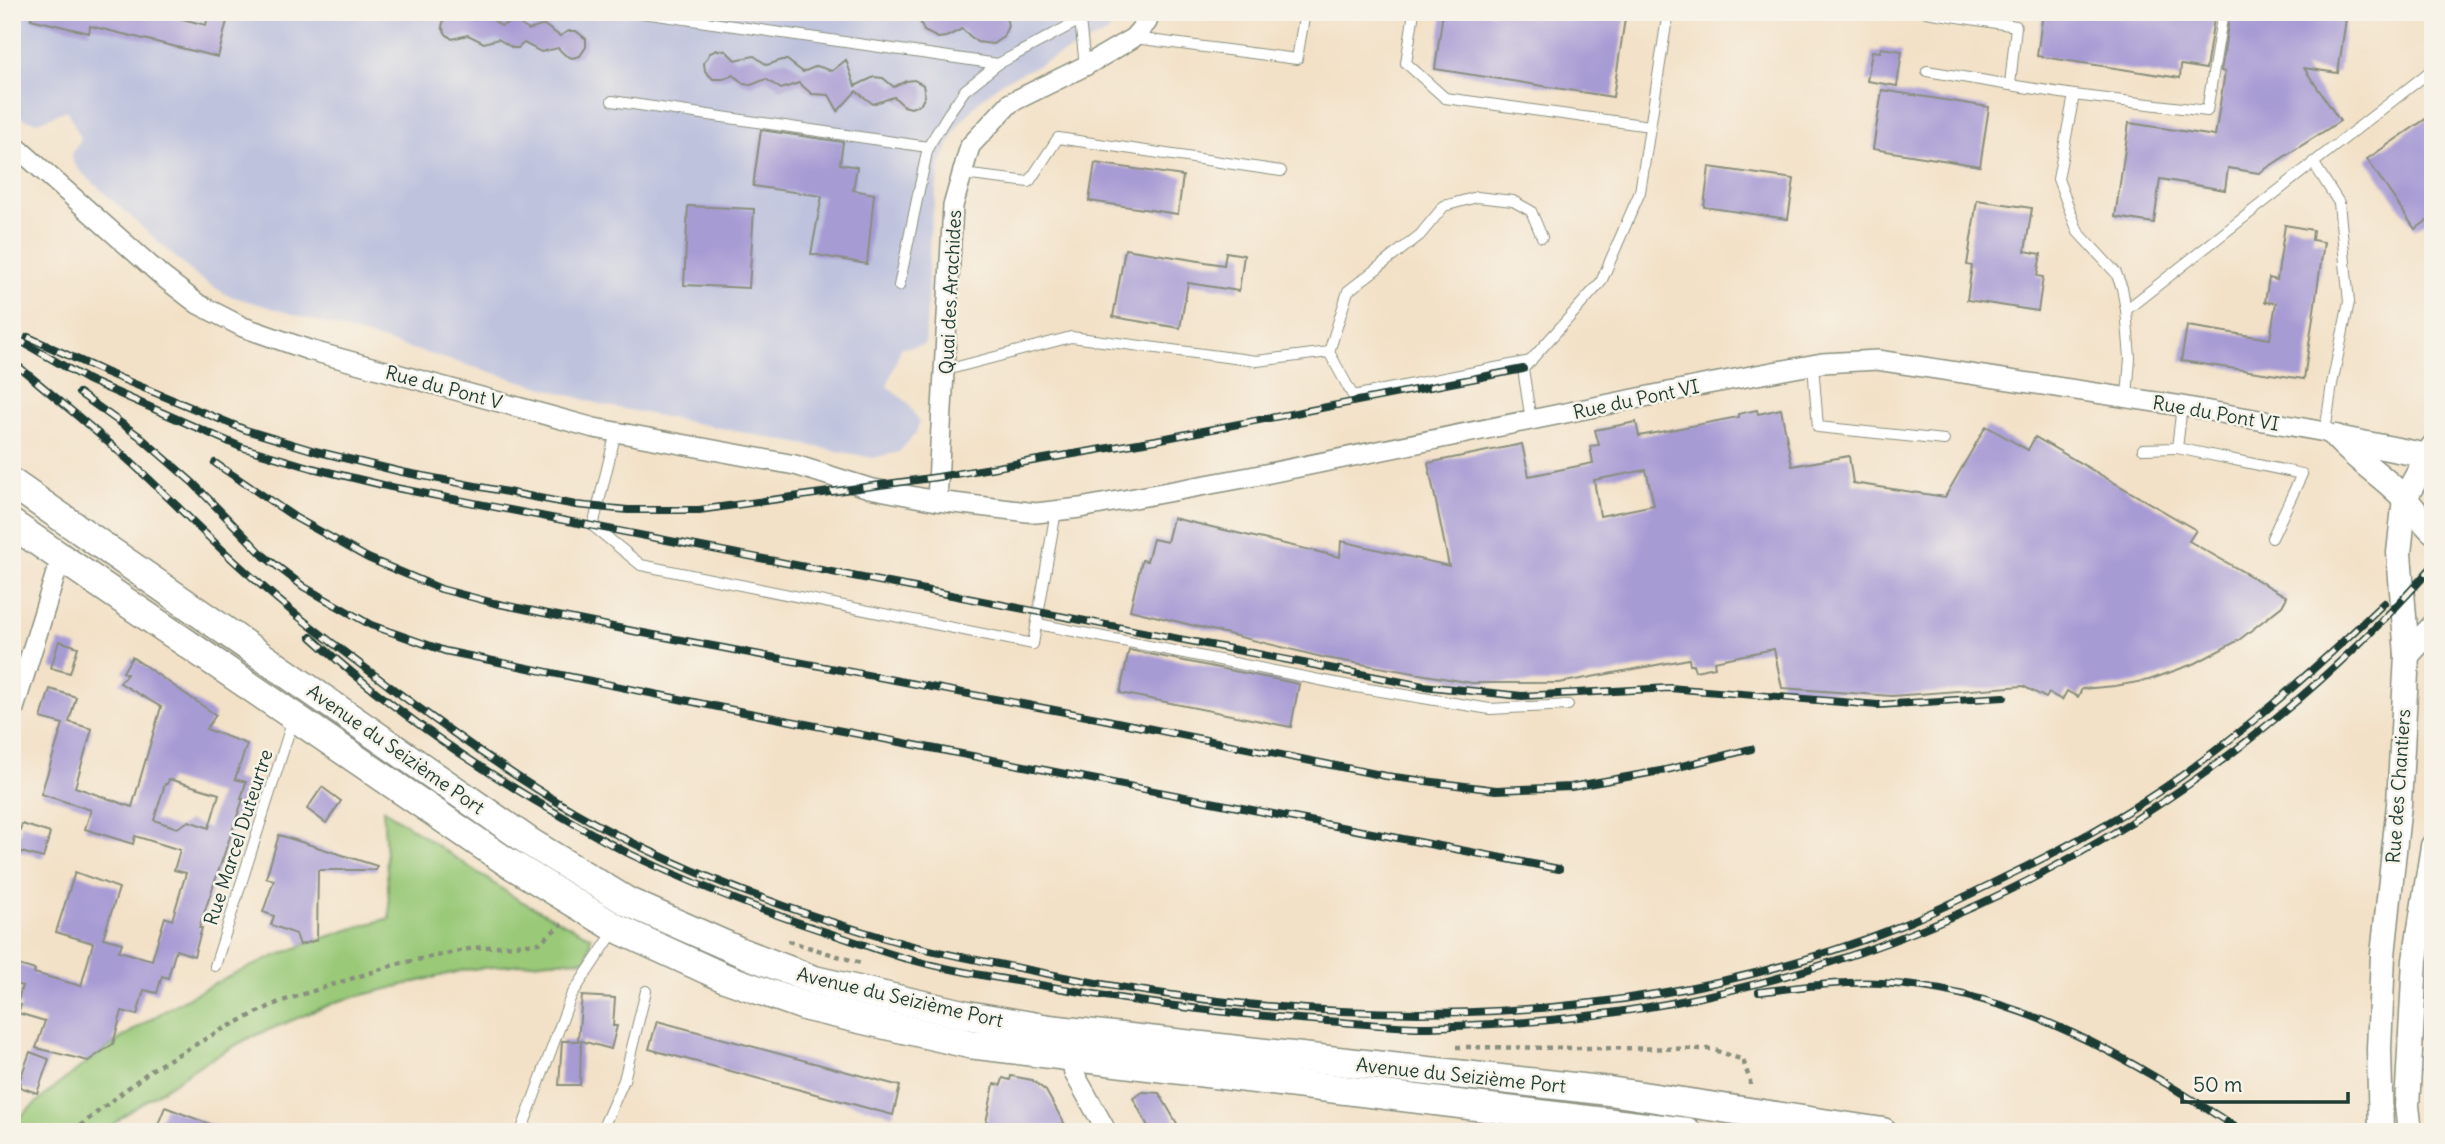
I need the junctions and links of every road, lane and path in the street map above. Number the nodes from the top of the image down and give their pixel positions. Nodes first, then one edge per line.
1 (636, 12) edge
2 (1095, 12) edge
3 (1150, 12) edge
4 (1305, 12) edge
5 (1414, 12) edge
6 (1668, 12) edge
7 (1926, 12) edge
8 (2223, 12) edge
9 (1080, 20) junction
10 (1133, 38) junction
11 (998, 64) junction
12 (1085, 66) junction
13 (2433, 69) edge
14 (1927, 71) dead end
15 (2010, 85) junction
16 (2074, 95) junction
17 (612, 101) dead end
18 (1650, 126) junction
19 (12, 143) edge
20 (928, 147) junction
21 (2313, 162) junction
22 (1281, 171) dead end
23 (962, 174) junction
24 (1542, 237) dead end
25 (899, 286) dead end
26 (2126, 310) junction
27 (1329, 352) junction
28 (1531, 361) junction
29 (1813, 365) junction
30 (946, 370) junction
31 (2127, 397) junction
32 (2182, 406) junction
33 (1531, 421) junction
34 (616, 432) junction
35 (2330, 435) junction
36 (1944, 440) dead end
37 (2177, 447) junction
38 (2143, 449) dead end
39 (2432, 453) edge
40 (12, 483) edge
41 (2405, 498) junction
42 (937, 501) junction
43 (1056, 511) junction
44 (12, 524) edge
45 (2433, 531) edge
46 (2272, 538) dead end
47 (63, 559) junction
48 (1038, 624) junction
49 (2433, 627) edge
50 (2407, 655) junction
51 (1568, 705) dead end
52 (12, 715) edge
53 (295, 719) junction
54 (2433, 846) edge
55 (582, 907) junction
56 (616, 928) junction
57 (786, 940) dead end
58 (215, 966) dead end
59 (876, 967) dead end
60 (646, 991) dead end
61 (1454, 1047) dead end
62 (1071, 1057) junction
63 (1688, 1103) junction
64 (1746, 1112) junction
65 (1679, 1131) edge
66 (72, 1132) edge
67 (521, 1132) edge
68 (601, 1132) edge
69 (1107, 1132) edge
70 (1882, 1132) edge
71 (2381, 1132) edge
72 (2410, 1132) edge

1 - 11 lane
2 - 9 lane
3 - 10 street, Quai des Arachides
4 - 10 lane
5 - 18 lane
6 - 18 lane
7 - 15 lane
8 - 16 lane
9 - 11 lane
9 - 12 lane
10 - 12 street, Quai des Arachides
11 - 20 lane
12 - 23 street, Quai des Arachides
13 - 21 lane
14 - 15 lane
15 - 16 lane
16 - 26 lane
17 - 20 lane
18 - 28 lane
19 - 34 street, Rue du Pont V
20 - 25 lane
21 - 26 lane
21 - 35 lane
22 - 23 lane
23 - 30 street, Quai des Arachides
24 - 27 lane
26 - 31 lane
27 - 28 lane
27 - 30 lane
28 - 33 lane
29 - 31 street, Rue du Pont VI
29 - 33 street, Rue du Pont VI
29 - 36 lane
30 - 42 street, Quai des Arachides
31 - 32 street, Rue du Pont VI
32 - 35 street, Rue du Pont VI
32 - 37 lane
33 - 43 street, Rue du Pont VI
34 - 42 street, Rue du Pont V
34 - 48 lane
35 - 39 street
35 - 41 street
37 - 38 lane
37 - 46 lane
39 - 41 street, Rue des Chantiers
40 - 63 main road, Avenue du Seizième Port
41 - 45 street
41 - 50 street, Rue des Chantiers
42 - 43 street, Rue du Pont VI
43 - 48 lane
44 - 47 main road, Avenue du Seizième Port
47 - 52 street
47 - 53 main road, Avenue du Seizième Port
48 - 51 lane
49 - 50 street
50 - 71 street, Rue des Chantiers
53 - 55 main road, Avenue du Seizième Port
53 - 58 lane, Rue Marcel Duteurtre
54 - 72 street, Rue des Chantiers
55 - 56 main road, Avenue du Seizième Port
55 - 66 path
56 - 62 main road, Avenue du Seizième Port
56 - 67 lane
57 - 59 path
60 - 68 lane
61 - 64 path
62 - 65 main road, Avenue du Seizième Port
62 - 69 street
63 - 64 main road, Avenue du Seizième Port
63 - 65 street
64 - 70 main road, Avenue du Seizième Port

